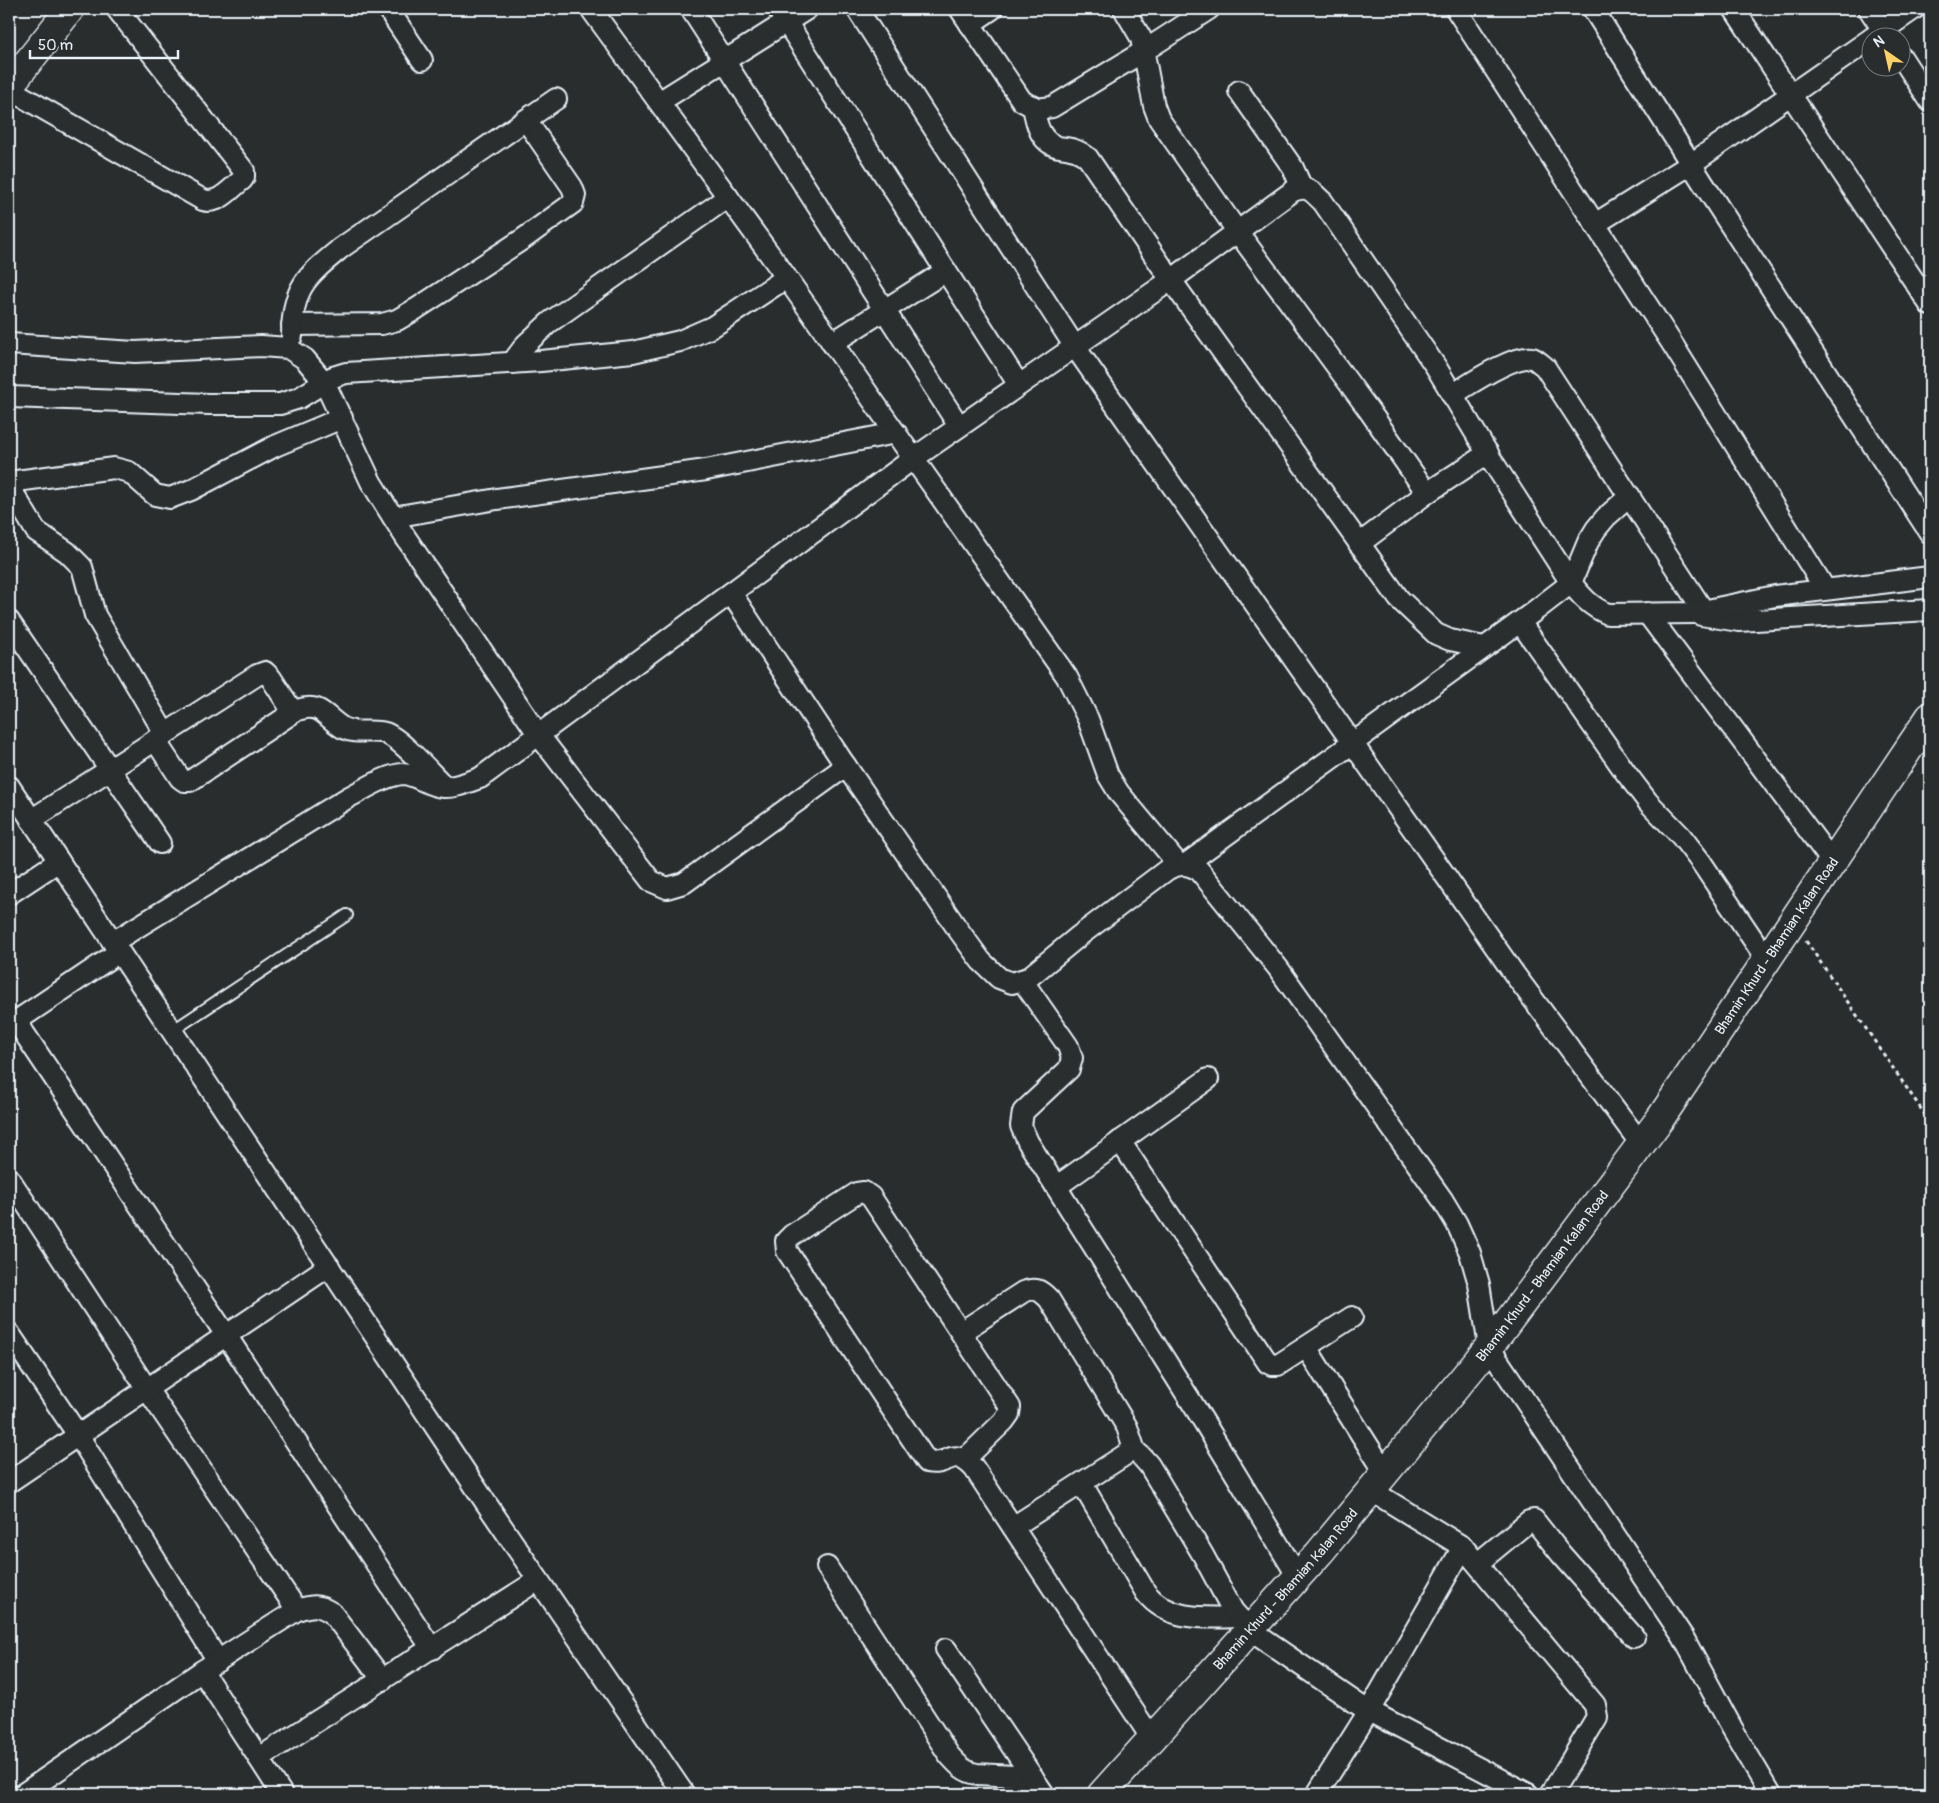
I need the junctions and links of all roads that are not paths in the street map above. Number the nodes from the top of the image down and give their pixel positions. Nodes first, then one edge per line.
1 (70, 9) edge
2 (117, 9) edge
3 (388, 9) edge
4 (591, 9) edge
5 (691, 9) edge
6 (807, 9) edge
7 (857, 9) edge
8 (992, 9) edge
9 (1124, 9) edge
10 (1209, 9) edge
11 (1456, 9) edge
12 (1592, 9) edge
13 (1734, 9) edge
14 (1869, 9) edge
15 (1914, 9) edge
16 (782, 15) edge
17 (965, 16) edge
18 (1876, 28) edge
19 (1889, 28) edge
20 (1862, 47) edge
21 (1144, 51) junction
22 (422, 60) dead end
23 (725, 60) junction
24 (1912, 73) edge
25 (9, 88) edge
26 (1239, 91) dead end
27 (1790, 95) junction
28 (556, 99) dead end
29 (1930, 101) edge
30 (659, 102) junction
31 (1033, 106) junction
32 (526, 120) junction
33 (1691, 164) junction
34 (1302, 188) junction
35 (728, 196) junction
36 (1595, 224) junction
37 (1237, 231) junction
38 (946, 271) junction
39 (786, 278) junction
40 (1171, 280) junction
41 (1930, 305) edge
42 (885, 310) junction
43 (292, 325) junction
44 (832, 343) junction
45 (9, 344) edge
46 (1076, 347) junction
47 (292, 351) junction
48 (512, 363) junction
49 (324, 382) junction
50 (1019, 385) junction
51 (1452, 395) junction
52 (9, 397) edge
53 (342, 418) junction
54 (959, 426) junction
55 (896, 433) junction
56 (1488, 453) junction
57 (914, 458) junction
58 (9, 482) edge
59 (9, 486) edge
60 (1427, 492) junction
61 (1630, 496) junction
62 (393, 516) junction
63 (1928, 520) edge
64 (1359, 544) junction
65 (1930, 576) edge
66 (1571, 583) junction
67 (1825, 589) junction
68 (731, 593) junction
69 (1930, 610) edge
70 (1698, 611) junction
71 (1647, 613) junction
72 (9, 621) edge
73 (1520, 622) junction
74 (1484, 647) junction
75 (294, 712) junction
76 (1930, 717) edge
77 (538, 734) junction
78 (160, 737) junction
79 (1353, 743) junction
80 (846, 766) junction
81 (109, 770) junction
82 (9, 786) edge
83 (446, 787) junction
84 (31, 820) junction
85 (160, 844) dead end
86 (59, 861) junction
87 (1833, 863) junction
88 (1182, 864) junction
89 (9, 894) edge
90 (347, 915) dead end
91 (116, 947) junction
92 (1767, 960) junction
93 (1022, 980) junction
94 (12, 1023) edge
95 (172, 1031) junction
96 (1208, 1079) dead end
97 (1120, 1141) junction
98 (1641, 1144) junction
99 (9, 1178) edge
100 (1056, 1187) junction
101 (329, 1266) junction
102 (1352, 1317) dead end
103 (961, 1332) junction
104 (9, 1333) edge
105 (226, 1335) junction
106 (1306, 1347) junction
107 (1489, 1347) junction
108 (147, 1388) junction
109 (78, 1435) junction
110 (1135, 1452) junction
111 (965, 1459) junction
112 (9, 1481) edge
113 (1379, 1483) junction
114 (1082, 1484) junction
115 (1013, 1527) junction
116 (1463, 1547) junction
117 (1478, 1563) junction
118 (827, 1567) dead end
119 (1298, 1577) junction
120 (538, 1580) junction
121 (297, 1610) junction
122 (1244, 1624) junction
123 (1634, 1637) dead end
124 (432, 1649) junction
125 (946, 1649) dead end
126 (210, 1666) junction
127 (383, 1680) junction
128 (1369, 1711) junction
129 (1152, 1739) junction
130 (259, 1758) junction
131 (1033, 1777) junction
132 (1768, 1793) edge
133 (23, 1794) edge
134 (282, 1794) edge
135 (684, 1794) edge
136 (1044, 1794) edge
137 (1102, 1794) edge
138 (1317, 1794) edge
139 (1528, 1794) edge
140 (1551, 1794) edge

1 - 25 street
2 - 25 street
3 - 22 street
4 - 30 street
5 - 23 street
6 - 16 street
7 - 46 street
8 - 17 street
9 - 21 street
10 - 21 street
11 - 36 street
12 - 33 street
13 - 27 street
14 - 18 street
15 - 19 street
16 - 23 street
16 - 38 street
17 - 31 street
20 - 27 street
21 - 31 street
21 - 37 street
23 - 30 street
23 - 42 street
24 - 29 street
26 - 34 street
27 - 33 street
27 - 41 street
28 - 32 street
30 - 35 street
31 - 40 street
32 - 43 street
32 - 43 street
33 - 36 street
33 - 63 street
34 - 37 street
34 - 51 street
35 - 39 street
35 - 48 street
36 - 67 street
37 - 40 street
37 - 60 street
38 - 42 street
38 - 50 street
39 - 44 street
39 - 48 street
40 - 46 street
40 - 64 street
42 - 44 street
42 - 54 street
43 - 47 street
44 - 55 street
45 - 47 street
46 - 50 street
46 - 79 street
47 - 49 street
48 - 49 street
49 - 52 street
49 - 53 street
50 - 54 street
51 - 56 street
51 - 61 street
53 - 58 street
53 - 62 street
54 - 57 street
55 - 57 street
55 - 62 street
56 - 60 street
56 - 66 street
57 - 68 street
57 - 88 street
59 - 78 street
60 - 64 street
61 - 66 street
61 - 70 street
62 - 77 street
64 - 74 street
65 - 67 street
66 - 71 street
66 - 73 street
67 - 70 street
68 - 77 street
68 - 80 street
69 - 70 street
70 - 71 street
71 - 87 street
72 - 81 street
73 - 74 street
73 - 92 street
74 - 79 street
75 - 78 street
75 - 78 street
75 - 83 street
76 - 87 street, Bhamin Khurd - Bhamian Kalan Road
77 - 80 street
77 - 83 street
78 - 81 street
79 - 88 street
79 - 98 street
80 - 93 street
81 - 84 street
81 - 85 street
82 - 84 street
83 - 91 street
84 - 86 street
86 - 89 street
86 - 91 street
87 - 92 street, Bhamin Khurd - Bhamian Kalan Road
88 - 93 street
88 - 107 street
90 - 95 lane
91 - 94 street
91 - 95 street
92 - 98 street, Bhamin Khurd - Bhamian Kalan Road
93 - 100 street
94 - 105 street
95 - 101 street
96 - 97 street
97 - 100 street
97 - 106 street
98 - 107 street, Bhamin Khurd - Bhamian Kalan Road
99 - 108 street
100 - 119 street
101 - 105 street
101 - 120 street
102 - 106 street
103 - 110 street
103 - 111 street
103 - 111 street
104 - 109 street
105 - 108 street
105 - 124 street
106 - 113 street
107 - 113 street, Bhamin Khurd - Bhamian Kalan Road
107 - 132 street
108 - 109 street
108 - 121 street
109 - 112 street
109 - 126 street
110 - 114 street
110 - 122 street
111 - 115 street
113 - 116 street
113 - 119 street, Bhamin Khurd - Bhamian Kalan Road
114 - 115 street
114 - 122 street
115 - 129 street
116 - 117 street
116 - 128 street
117 - 123 street
117 - 140 street
118 - 131 street
119 - 122 street, Bhamin Khurd - Bhamian Kalan Road
120 - 124 street
120 - 135 street
121 - 126 street
121 - 127 street
122 - 128 street
122 - 129 street, Bhamin Khurd - Bhamian Kalan Road
124 - 127 street
125 - 131 street
126 - 130 street
126 - 133 street
127 - 130 street
128 - 138 street
128 - 139 street
129 - 137 street, Bhamin Khurd - Bhamian Kalan Road
130 - 134 street
131 - 136 street

